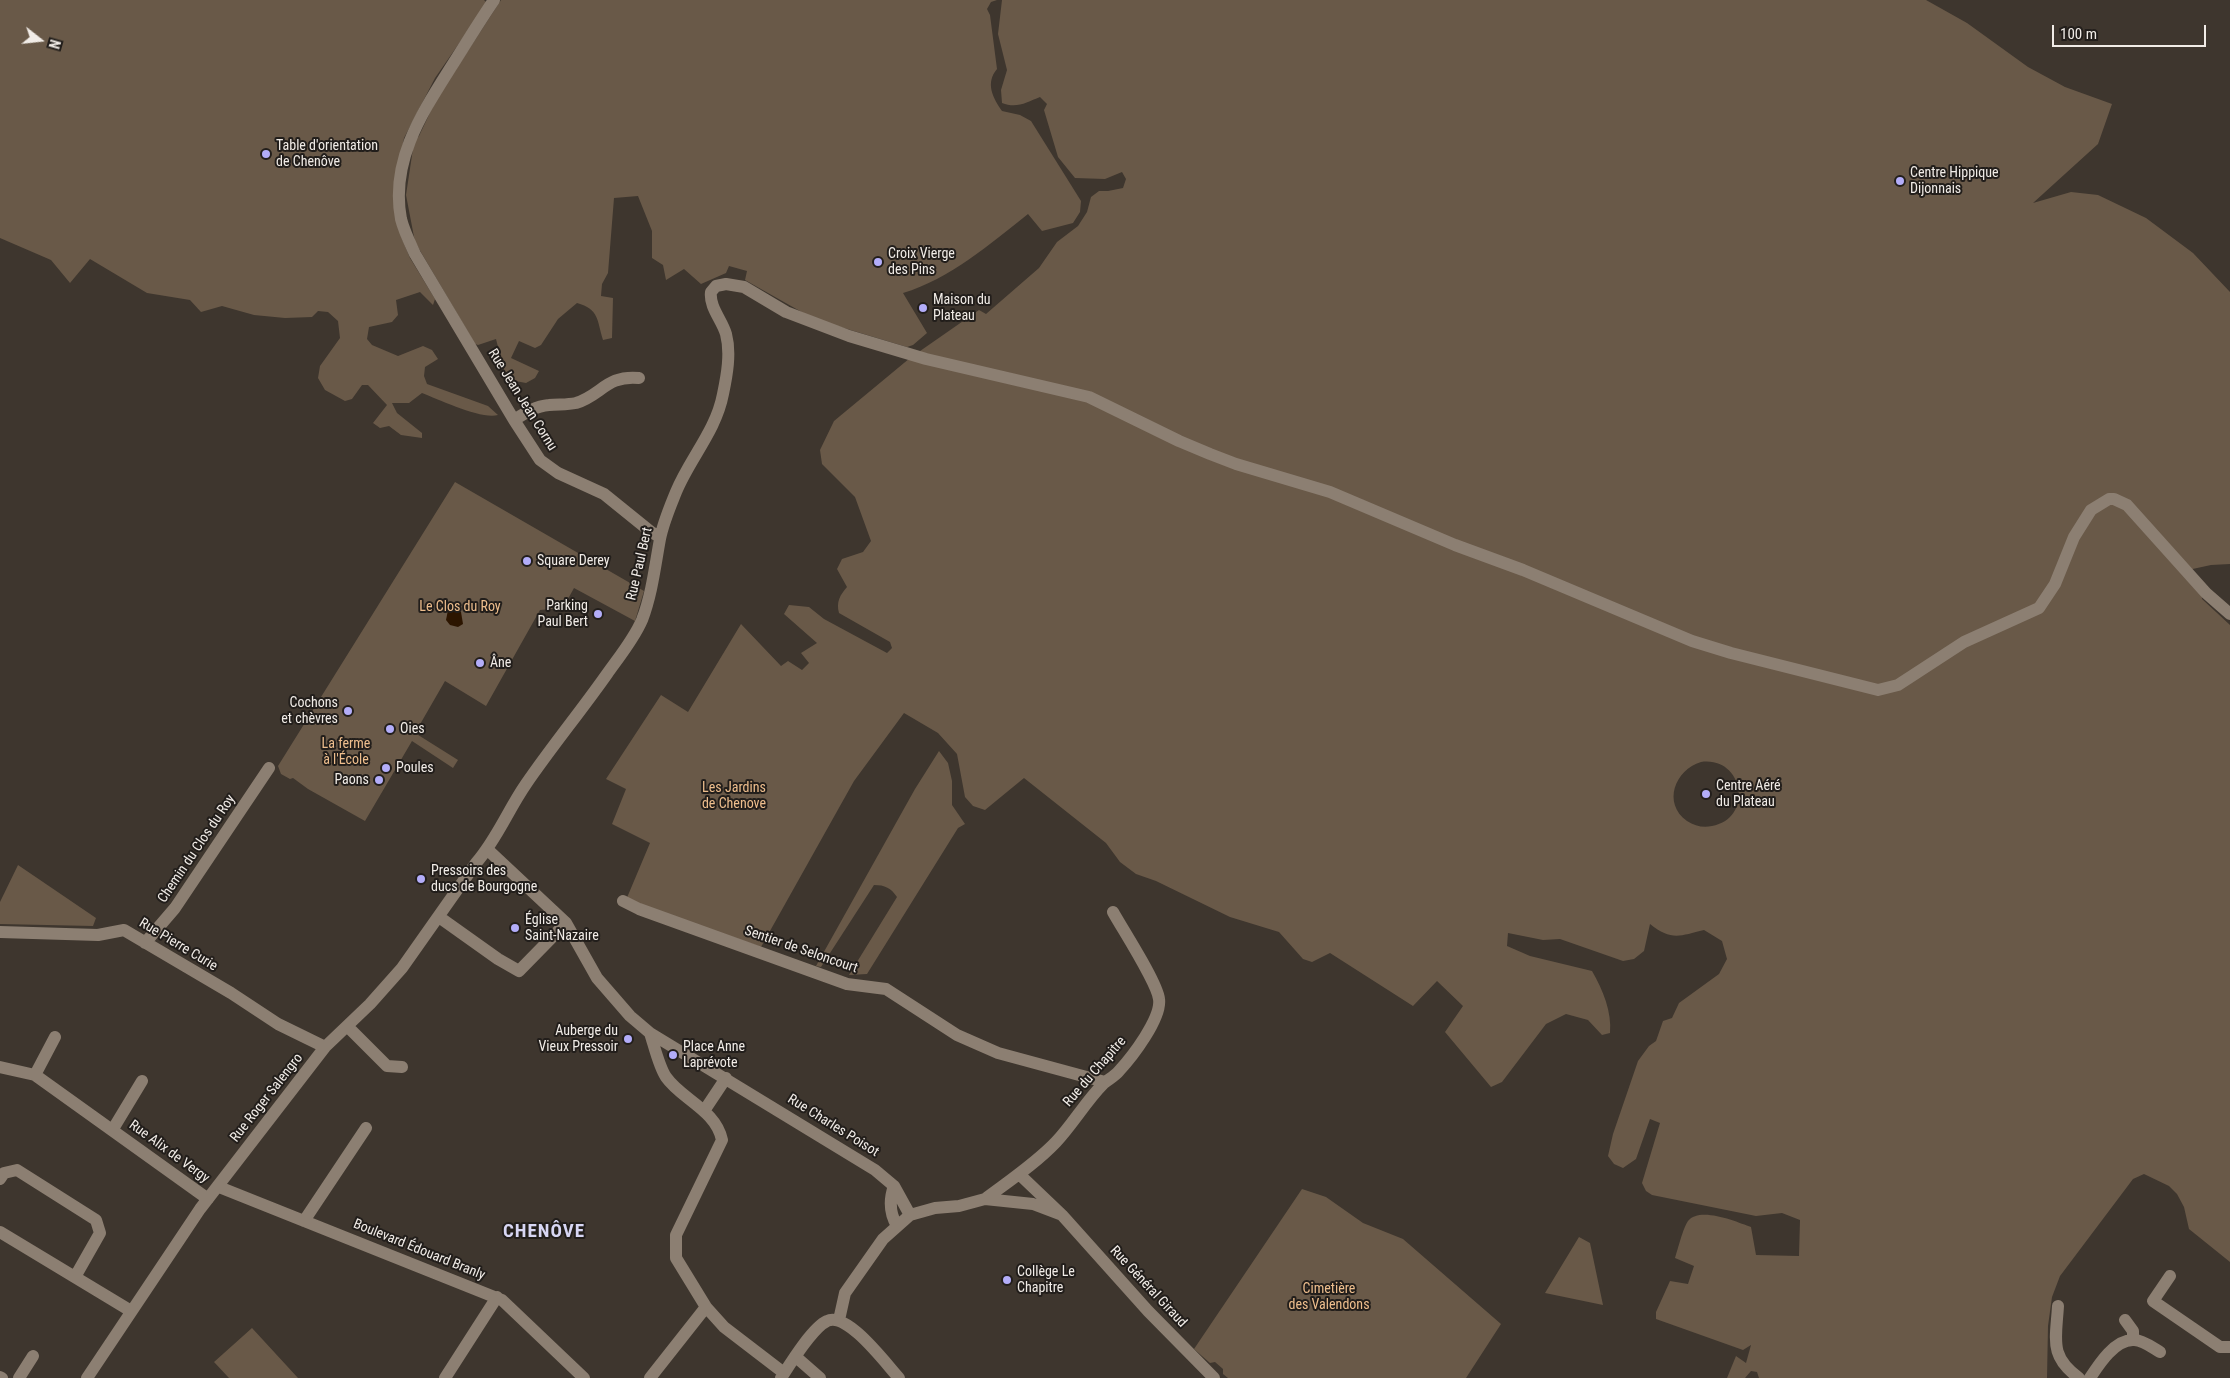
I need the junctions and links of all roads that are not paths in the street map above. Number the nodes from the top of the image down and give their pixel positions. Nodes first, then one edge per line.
1 (494, 0) edge
2 (639, 378) dead end
3 (514, 420) junction
4 (660, 538) junction
5 (2230, 614) edge
6 (269, 768) dead end
7 (488, 850) junction
8 (623, 901) dead end
9 (1113, 912) dead end
10 (439, 917) junction
11 (566, 923) junction
12 (0, 932) edge
13 (145, 944) junction
14 (347, 1026) junction
15 (650, 1033) junction
16 (55, 1037) dead end
17 (325, 1047) junction
18 (0, 1067) edge
19 (402, 1067) dead end
20 (35, 1075) junction
21 (726, 1078) junction
22 (142, 1081) dead end
23 (1105, 1082) junction
24 (704, 1111) junction
25 (366, 1128) dead end
26 (113, 1129) junction
27 (1019, 1174) junction
28 (0, 1179) edge
29 (894, 1186) junction
30 (219, 1187) junction
31 (208, 1199) junction
32 (984, 1199) junction
33 (910, 1215) junction
34 (1062, 1215) junction
35 (304, 1221) junction
36 (897, 1226) junction
37 (0, 1232) edge
38 (2170, 1276) dead end
39 (75, 1277) junction
40 (497, 1297) junction
41 (2058, 1306) dead end
42 (706, 1308) junction
43 (131, 1312) junction
44 (839, 1320) junction
45 (2125, 1320) dead end
46 (2133, 1340) junction
47 (2230, 1346) edge
48 (2160, 1352) dead end
49 (33, 1356) dead end
50 (796, 1357) junction
51 (783, 1375) edge
52 (19, 1378) edge
53 (87, 1378) edge
54 (446, 1378) edge
55 (584, 1378) edge
56 (650, 1378) edge
57 (820, 1378) edge
58 (899, 1378) edge
59 (1214, 1378) edge
60 (2079, 1378) edge
61 (2090, 1378) edge

1 - 3 street, Rue Jean Jean Cornu
2 - 3 street
3 - 4 street, Rue Jean Jean Cornu
4 - 5 street, Rue Paul Bert
4 - 7 street, Rue Paul Bert
6 - 13 street, Chemin du Clos du Roy
7 - 10 street, Rue Roger Salengro
7 - 11 street
8 - 23 street, Sentier de Seloncourt
9 - 23 street, Rue du Chapitre
10 - 11 street
10 - 14 street, Rue Roger Salengro
11 - 15 street
12 - 13 street, Rue Pierre Curie
13 - 17 street, Rue Pierre Curie
14 - 17 street, Rue Roger Salengro
14 - 19 street
15 - 21 street
15 - 24 street
16 - 20 street
17 - 30 street, Rue Roger Salengro
18 - 20 street, Rue Alix de Vergy
20 - 26 street, Rue Alix de Vergy
21 - 24 street
21 - 29 street, Rue Charles Poisot
22 - 26 street, Rue Alix de Vergy
23 - 27 street, Rue du Chapitre
24 - 42 street
25 - 35 street
26 - 31 street, Rue Alix de Vergy
27 - 32 street, Rue du Chapitre
27 - 34 street, Rue Général Giraud
28 - 39 street
29 - 33 street, Rue Charles Poisot
29 - 36 street
30 - 31 street, Rue Roger Salengro
30 - 35 street, Boulevard Édouard Branly
31 - 43 street, Rue Roger Salengro
32 - 33 street, Rue Général Giraud
32 - 34 street, Rue Général Giraud
33 - 36 street
34 - 59 street, Rue Général Giraud
35 - 40 street, Boulevard Édouard Branly
36 - 44 street
37 - 39 street
38 - 47 street
39 - 43 street
40 - 54 street
40 - 55 street, Boulevard Édouard Branly
41 - 60 street
42 - 51 street
42 - 56 street
43 - 53 street, Rue Roger Salengro
44 - 50 street
44 - 58 street
45 - 46 street
46 - 48 street
46 - 61 street
49 - 52 street
50 - 51 street
50 - 57 street

